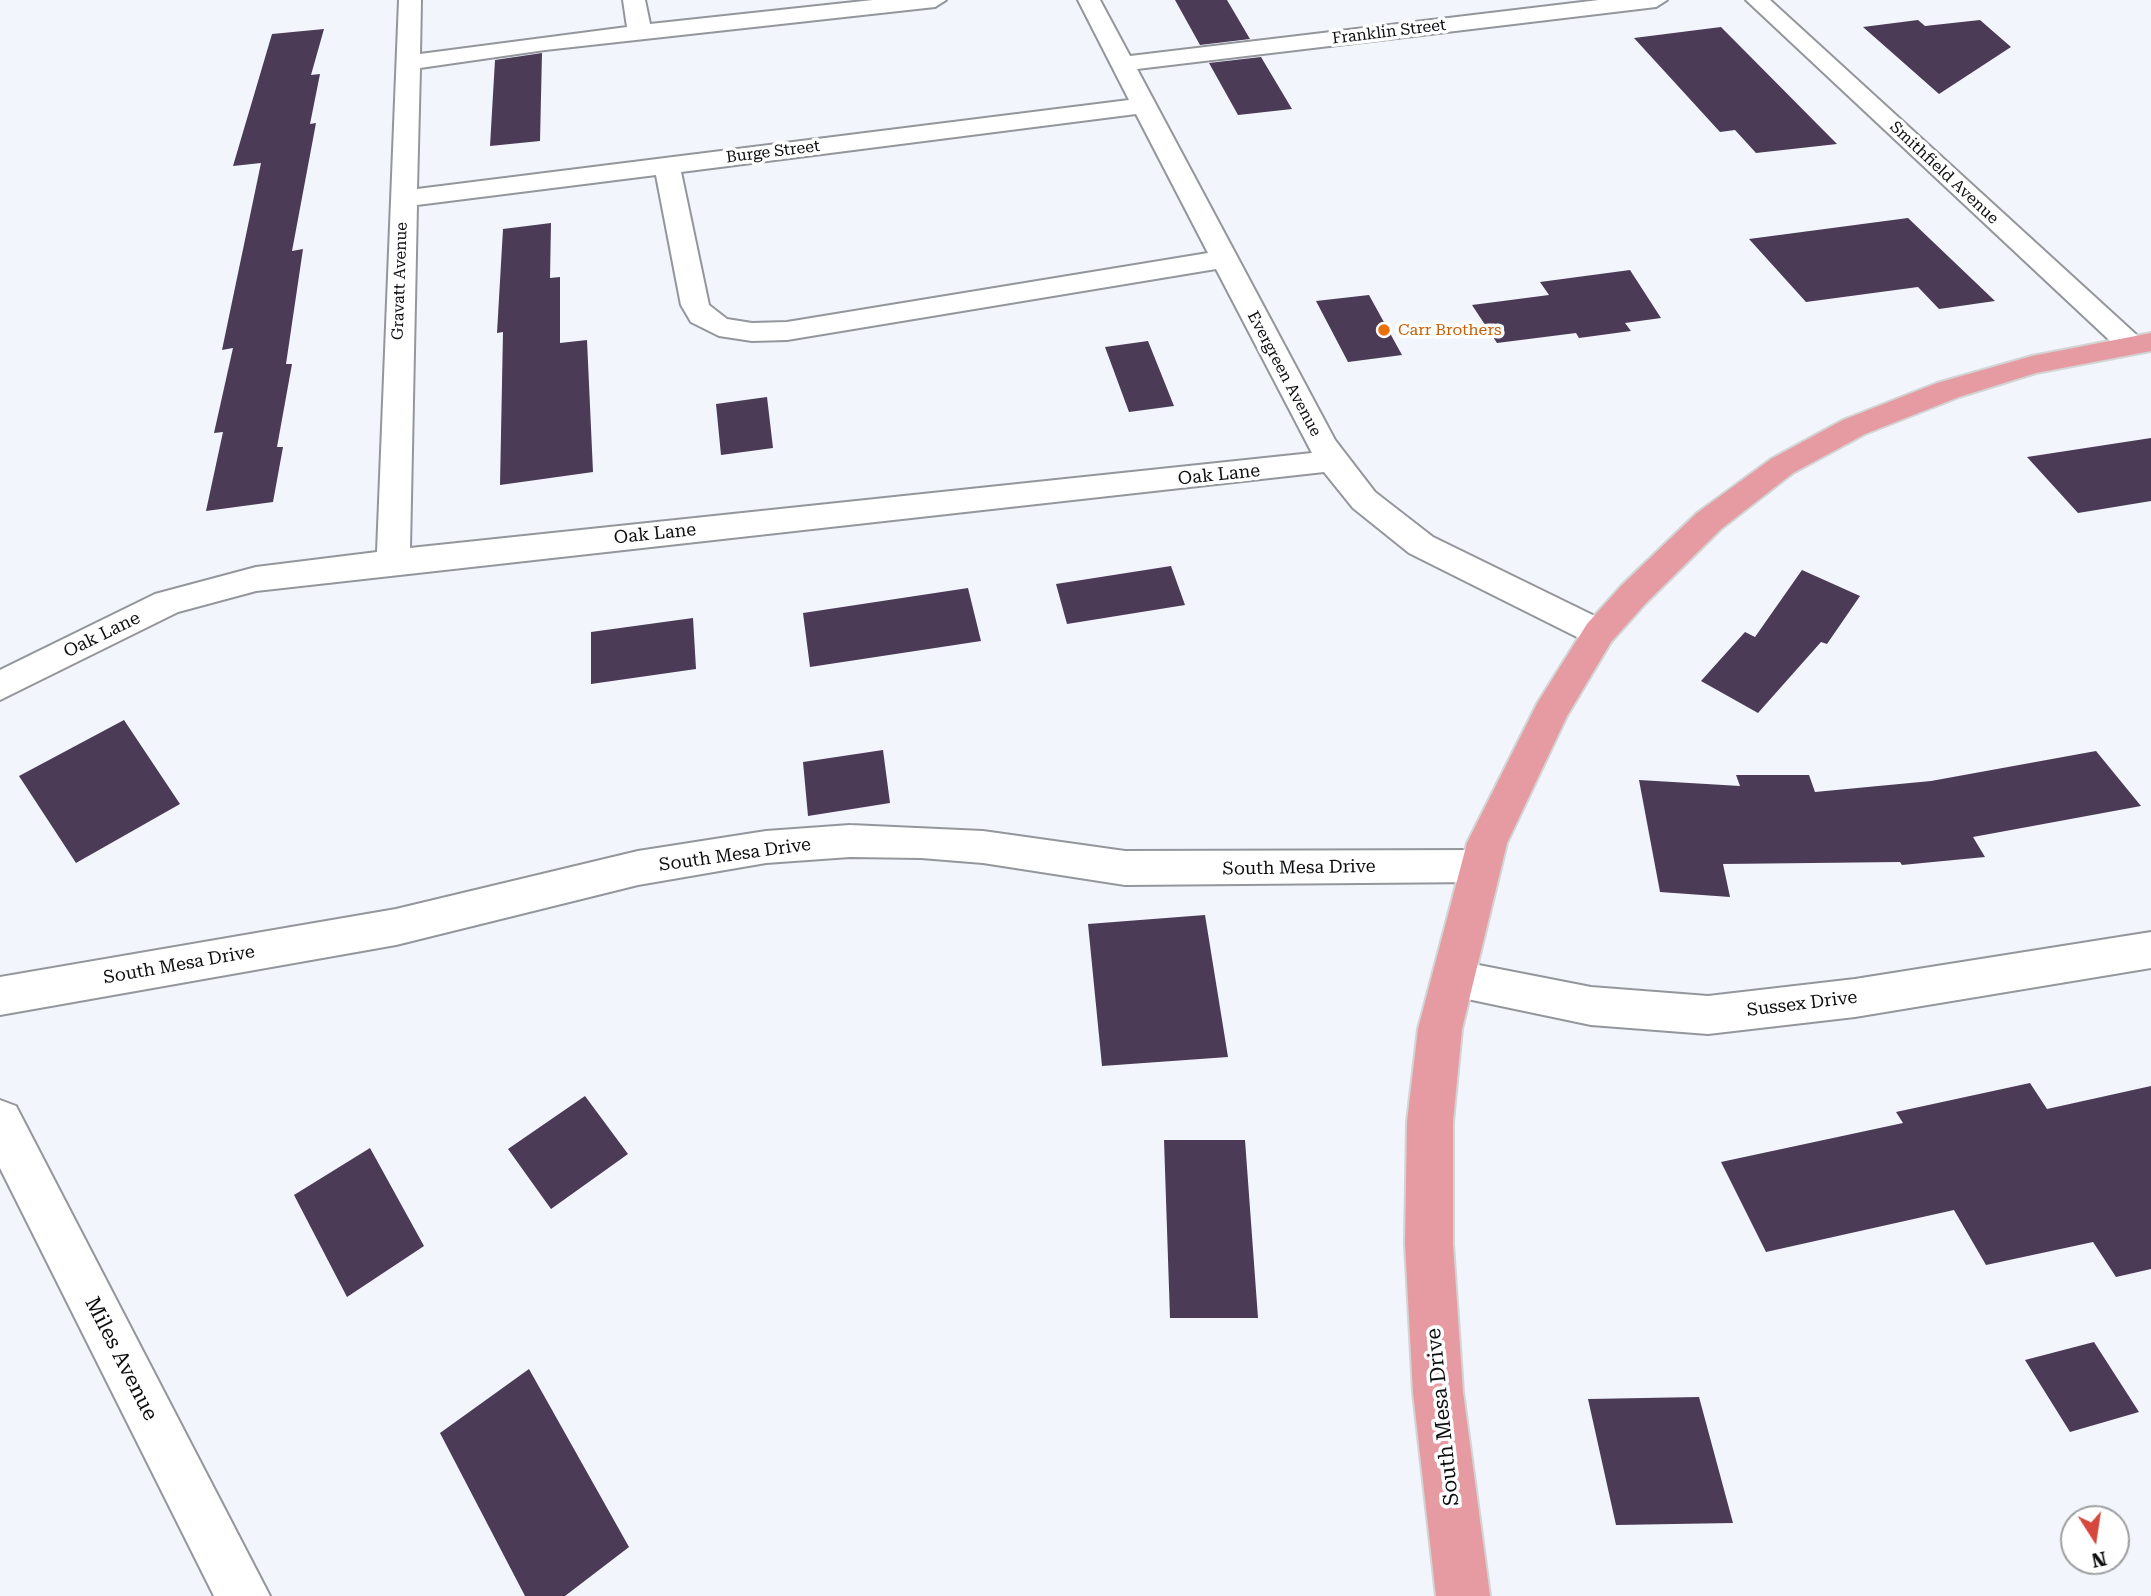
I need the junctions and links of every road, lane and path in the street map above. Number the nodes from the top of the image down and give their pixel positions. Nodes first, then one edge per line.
1 (410, 0) edge
2 (634, 0) edge
3 (934, 0) edge
4 (1089, 0) edge
5 (1656, 0) edge
6 (1756, 0) edge
7 (640, 33) junction
8 (407, 64) junction
9 (1122, 64) junction
10 (1143, 106) junction
11 (667, 166) junction
12 (402, 199) junction
13 (1224, 260) junction
14 (2141, 344) edge
15 (1332, 460) junction
16 (393, 562) junction
17 (1599, 634) junction
18 (0, 686) edge
19 (1482, 866) junction
20 (2151, 950) edge
21 (1453, 978) junction
22 (0, 996) edge
23 (0, 1121) edge
24 (243, 1596) edge
25 (1463, 1596) edge

1 - 8 street, Gravatt Avenue
2 - 7 street
3 - 7 street
4 - 9 street, Evergreen Avenue
5 - 9 street, Franklin Street
6 - 14 street, Smithfield Avenue
7 - 8 street
8 - 12 street, Gravatt Avenue
9 - 10 street, Evergreen Avenue
10 - 11 street, Burge Street
10 - 13 street, Evergreen Avenue
11 - 12 street, Burge Street
11 - 13 street
12 - 16 street, Gravatt Avenue
13 - 15 street, Evergreen Avenue
14 - 17 main road, South Mesa Drive
15 - 16 street, Oak Lane
15 - 17 street, Evergreen Avenue
16 - 18 street, Oak Lane
17 - 19 main road, South Mesa Drive
19 - 21 main road, South Mesa Drive
19 - 22 street, South Mesa Drive
20 - 21 street, Sussex Drive
21 - 25 main road, South Mesa Drive
23 - 24 street, Miles Avenue

